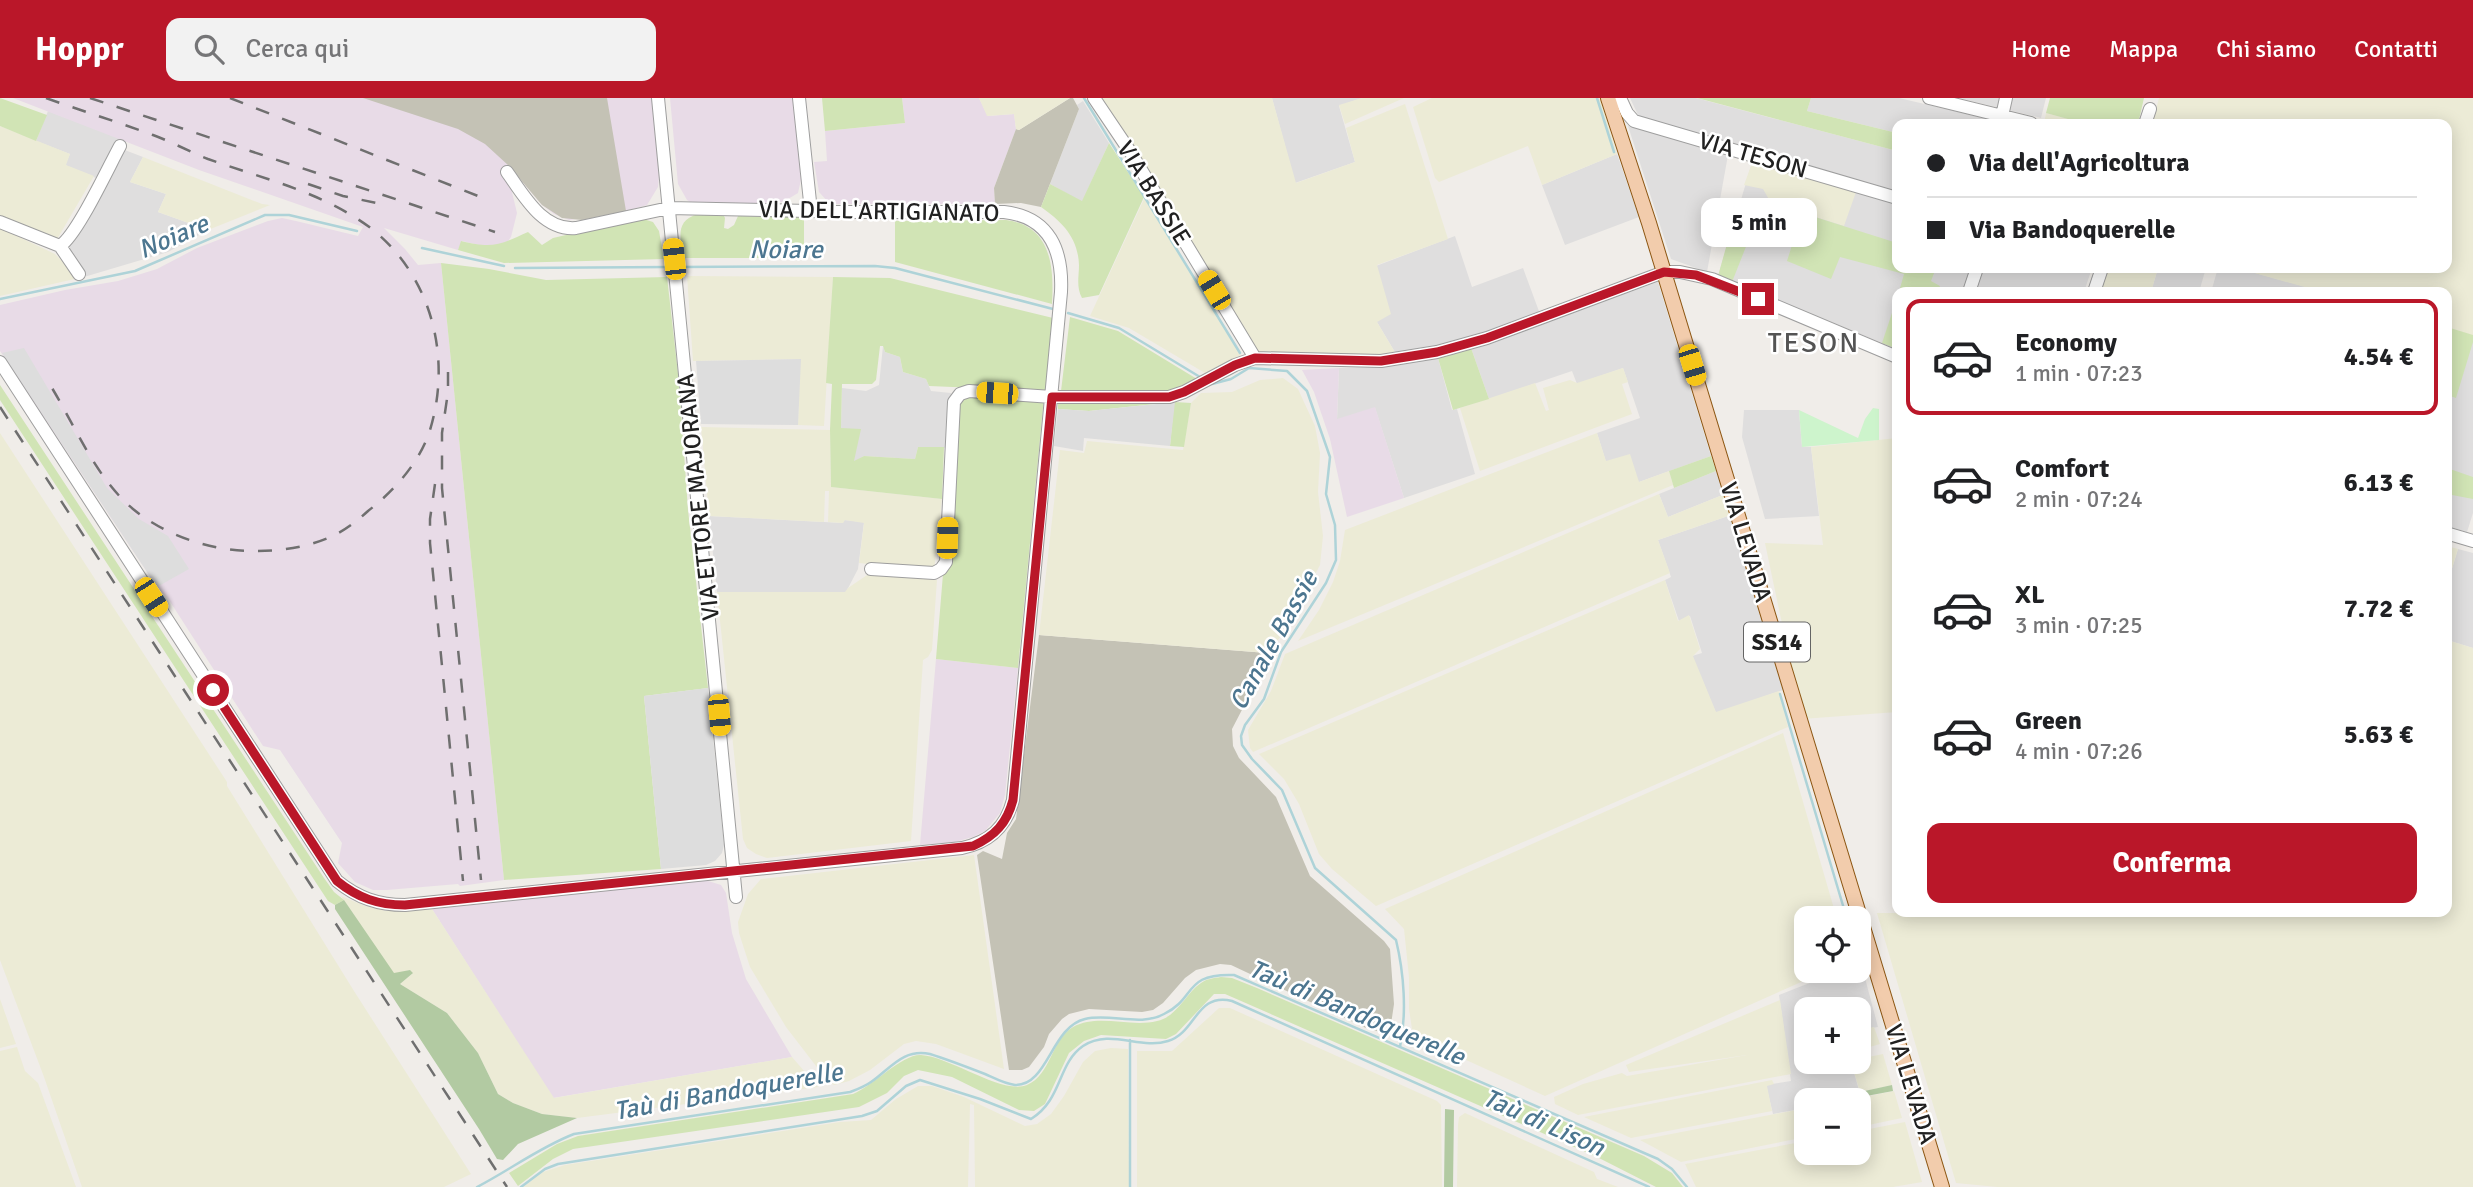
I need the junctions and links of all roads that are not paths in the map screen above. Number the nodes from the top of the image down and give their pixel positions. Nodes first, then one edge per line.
1 (659, 98) edge
2 (799, 98) edge
3 (1094, 98) edge
4 (1608, 98) edge
5 (1619, 98) edge
6 (1931, 98) edge
7 (2006, 98) edge
8 (2150, 109) dead end
9 (2002, 116) junction
10 (2014, 119) edge
11 (2147, 119) edge
12 (120, 146) dead end
13 (507, 172) dead end
14 (1892, 197) edge
15 (669, 208) junction
16 (811, 211) junction
17 (0, 222) edge
18 (60, 246) junction
19 (1664, 272) junction
20 (79, 274) dead end
21 (1892, 355) edge
22 (1255, 358) junction
23 (0, 362) edge
24 (1052, 397) junction
25 (2452, 534) edge
26 (2472, 538) edge
27 (871, 569) dead end
28 (735, 870) junction
29 (737, 897) dead end
30 (1942, 1187) edge

1 - 15 street, VIA ETTORE MAJORANA
2 - 16 street
3 - 22 street, VIA BASSIE
4 - 19 main road, VIA LEVADA / SS14
5 - 14 street, VIA TESON
6 - 9 street
7 - 9 street
8 - 11 street
9 - 10 street
12 - 18 street
13 - 15 street, VIA DELL'ARTIGIANATO
15 - 16 street, VIA DELL'ARTIGIANATO
15 - 28 street, VIA ETTORE MAJORANA
16 - 24 street, VIA DELL'ARTIGIANATO
17 - 18 street
18 - 20 street
19 - 21 street
19 - 22 street
19 - 30 main road, VIA LEVADA / SS14
22 - 24 street
23 - 28 street, VIA DELL'ARTIGIANATO
24 - 27 street
24 - 28 street, VIA DELL'ARTIGIANATO
25 - 26 street
28 - 29 street, VIA ETTORE MAJORANA

